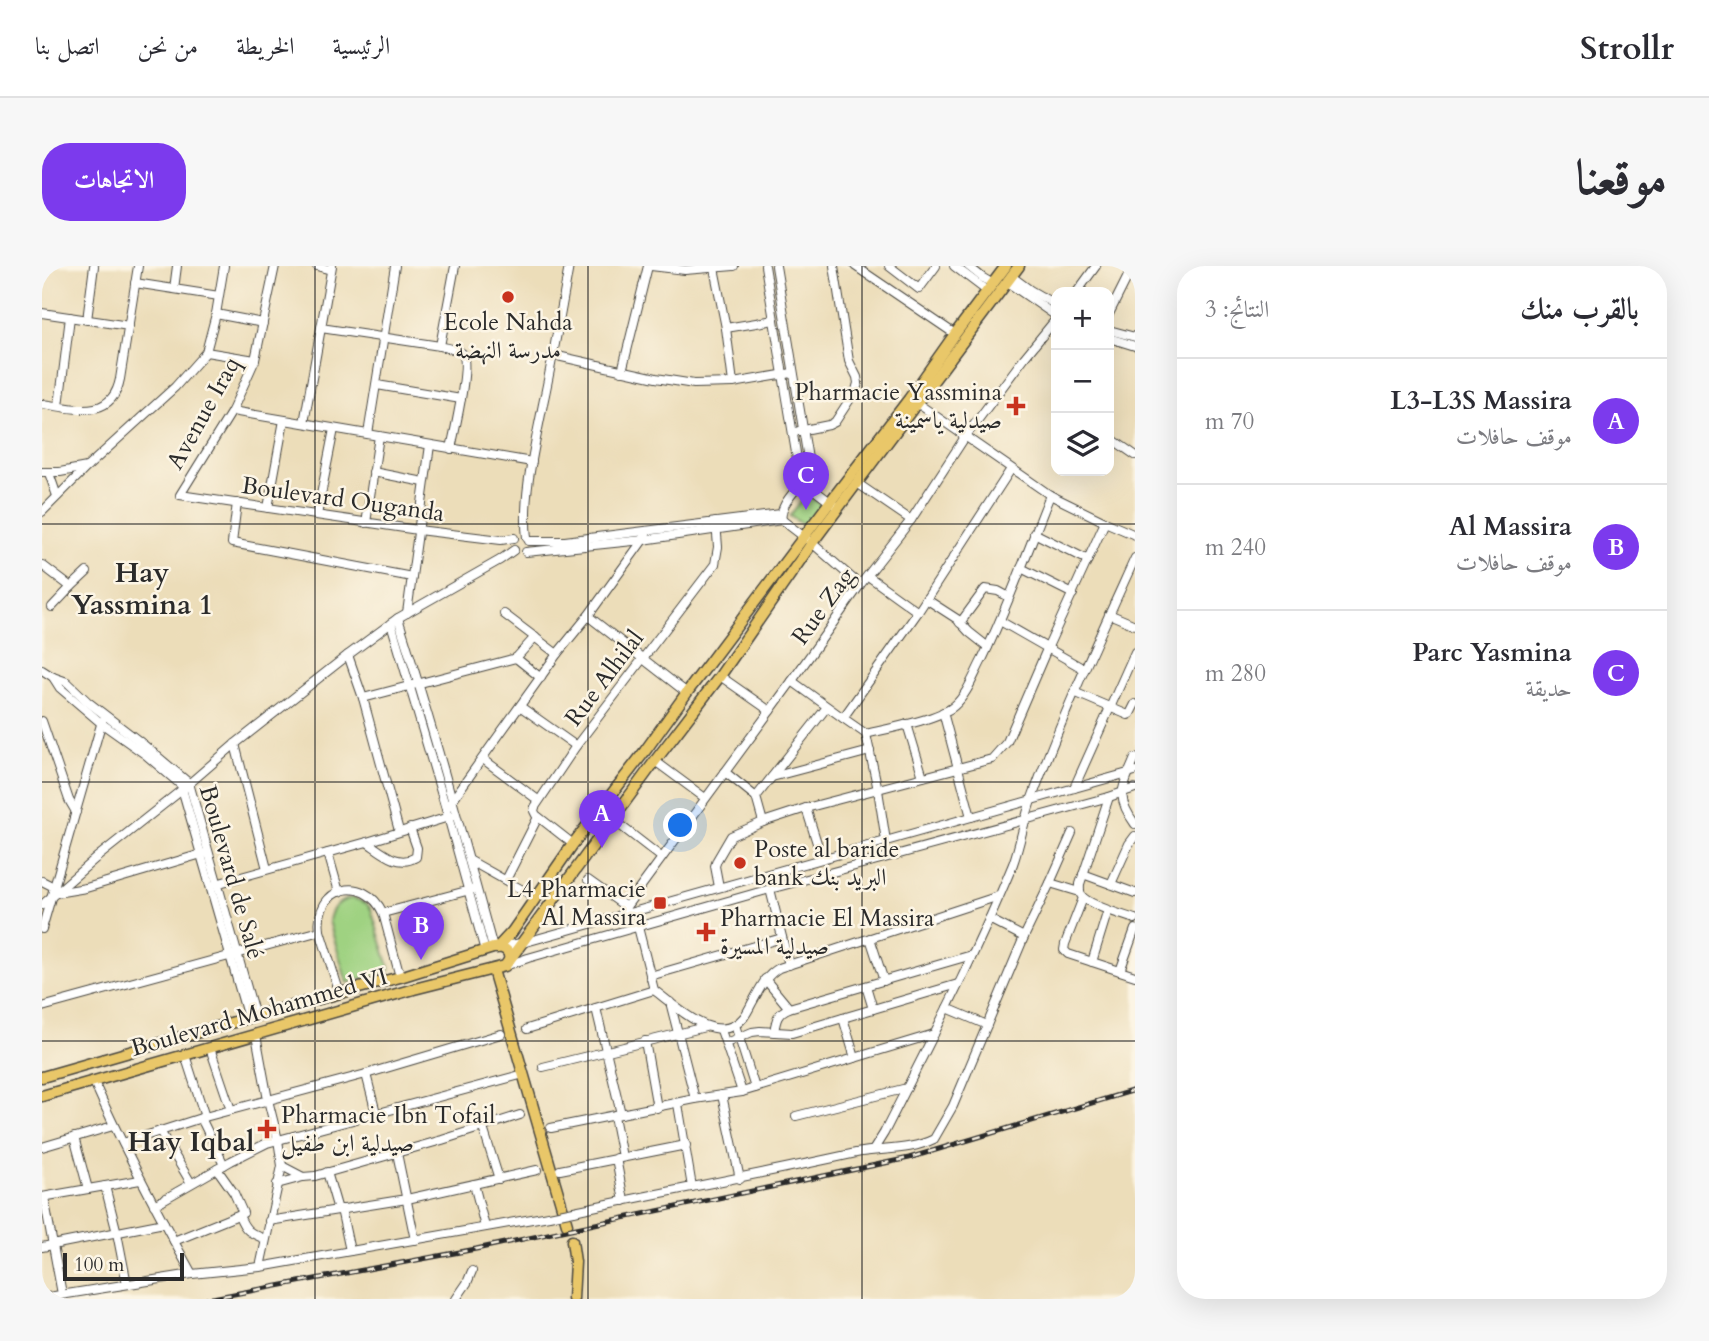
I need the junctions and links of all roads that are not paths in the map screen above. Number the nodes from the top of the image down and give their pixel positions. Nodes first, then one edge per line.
1 (93, 266) edge
2 (138, 266) edge
3 (177, 266) edge
4 (225, 266) edge
5 (275, 266) edge
6 (317, 266) edge
7 (395, 266) edge
8 (456, 266) edge
9 (569, 266) edge
10 (649, 266) edge
11 (734, 266) edge
12 (765, 266) edge
13 (776, 266) edge
14 (834, 266) edge
15 (855, 266) edge
16 (890, 266) edge
17 (936, 266) edge
18 (954, 266) edge
19 (968, 266) edge
20 (1018, 266) edge
21 (1096, 266) edge
22 (1131, 266) edge
23 (331, 268) edge
24 (684, 268) edge
25 (714, 268) junction
26 (1010, 278) edge
27 (135, 283) junction
28 (990, 287) junction
29 (1081, 287) edge
30 (174, 289) junction
31 (919, 289) junction
32 (219, 296) junction
33 (1051, 302) edge
34 (910, 303) junction
35 (1114, 304) edge
36 (42, 313) edge
37 (216, 314) junction
38 (1051, 314) edge
39 (70, 317) junction
40 (87, 320) junction
41 (774, 320) junction
42 (263, 323) junction
43 (1051, 324) edge
44 (129, 326) junction
45 (321, 328) junction
46 (726, 328) junction
47 (1114, 331) edge
48 (955, 334) junction
49 (384, 337) junction
50 (1135, 337) edge
51 (1114, 340) edge
52 (440, 346) junction
53 (1135, 346) edge
54 (205, 352) junction
55 (553, 355) junction
56 (255, 360) junction
57 (622, 370) junction
58 (792, 373) junction
59 (783, 375) junction
60 (733, 383) junction
61 (377, 385) junction
62 (461, 399) junction
63 (917, 403) junction
64 (42, 404) edge
65 (59, 406) junction
66 (232, 411) junction
67 (284, 420) junction
68 (304, 424) junction
69 (334, 429) junction
70 (802, 430) junction
71 (792, 432) junction
72 (368, 434) junction
73 (379, 436) junction
74 (965, 438) junction
75 (1114, 440) edge
76 (430, 445) junction
77 (451, 449) junction
78 (1135, 455) edge
79 (532, 462) junction
80 (87, 467) junction
81 (1011, 469) junction
82 (373, 472) junction
83 (46, 473) edge
84 (424, 482) junction
85 (801, 483) junction
86 (857, 483) junction
87 (813, 489) junction
88 (180, 495) joint
89 (1050, 495) junction
90 (57, 496) junction
91 (237, 503) junction
92 (834, 505) junction
93 (268, 508) junction
94 (42, 512) edge
95 (317, 515) junction
96 (783, 519) junction
97 (911, 520) junction
98 (525, 521) junction
99 (1105, 522) junction
100 (366, 523) junction
101 (717, 525) junction
102 (418, 530) junction
103 (1034, 533) junction
104 (645, 535) junction
105 (1135, 535) edge
106 (528, 539) junction
107 (809, 540) junction
108 (514, 542) junction
109 (526, 552) junction
110 (1135, 558) edge
111 (1088, 560) junction
112 (42, 565) edge
113 (1021, 568) junction
114 (1132, 570) edge
115 (87, 572) dead end
116 (868, 576) junction
117 (412, 577) junction
118 (860, 585) junction
119 (71, 587) junction
120 (1073, 594) junction
121 (1009, 597) junction
122 (926, 599) junction
123 (52, 607) dead end
124 (918, 611) junction
125 (407, 613) junction
126 (504, 614) dead end
127 (1109, 614) junction
128 (588, 616) junction
129 (394, 621) junction
130 (1000, 621) junction
131 (960, 623) junction
132 (1135, 625) edge
133 (535, 637) junction
134 (988, 647) junction
135 (1047, 649) junction
136 (1135, 652) edge
137 (557, 654) junction
138 (348, 655) junction
139 (516, 658) junction
140 (642, 659) junction
141 (1084, 669) junction
142 (42, 670) edge
143 (720, 676) junction
144 (541, 678) junction
145 (792, 681) junction
146 (415, 685) junction
147 (1074, 692) junction
148 (687, 693) junction
149 (363, 698) junction
150 (1135, 704) edge
151 (521, 707) junction
152 (827, 707) junction
153 (1109, 707) junction
154 (770, 711) junction
155 (943, 712) junction
156 (103, 719) junction
157 (843, 719) junction
158 (42, 721) edge
159 (907, 724) junction
160 (866, 734) junction
161 (235, 744) junction
162 (576, 746) junction
163 (870, 751) junction
164 (1135, 758) edge
165 (483, 759) junction
166 (655, 761) junction
167 (957, 769) junction
168 (724, 772) junction
169 (1132, 772) edge
170 (923, 777) junction
171 (772, 778) junction
172 (186, 786) junction
173 (1074, 788) junction
174 (1135, 788) edge
175 (878, 790) junction
176 (1123, 792) junction
177 (756, 797) junction
178 (1110, 797) junction
179 (705, 798) junction
180 (453, 800) junction
181 (538, 800) junction
182 (1031, 800) junction
183 (806, 808) junction
184 (76, 812) junction
185 (451, 814) junction
186 (538, 817) junction
187 (971, 817) junction
188 (611, 819) junction
189 (1026, 820) junction
190 (763, 822) junction
191 (1135, 824) edge
192 (410, 828) junction
193 (399, 831) junction
194 (1072, 832) dead end
195 (1135, 836) edge
196 (886, 841) junction
197 (367, 842) junction
198 (573, 844) junction
199 (875, 844) junction
200 (205, 853) junction
201 (328, 853) junction
202 (662, 857) junction
203 (822, 859) junction
204 (879, 859) junction
205 (469, 860) junction
206 (267, 869) junction
207 (1083, 874) junction
208 (506, 880) junction
209 (588, 880) dead end
210 (42, 881) edge
211 (1049, 883) junction
212 (216, 884) junction
213 (1111, 884) junction
214 (719, 887) junction
215 (472, 889) junction
216 (770, 889) junction
217 (339, 892) junction
218 (53, 893) junction
219 (1135, 893) edge
220 (1081, 895) junction
221 (999, 896) junction
222 (535, 897) junction
223 (678, 899) junction
224 (42, 905) edge
225 (626, 906) junction
226 (1108, 910) junction
227 (383, 914) junction
228 (682, 914) junction
229 (620, 915) junction
230 (989, 919) junction
231 (1135, 919) edge
232 (604, 920) junction
233 (638, 927) junction
234 (42, 929) edge
235 (1135, 929) edge
236 (320, 931) junction
237 (607, 935) junction
238 (1024, 937) junction
239 (782, 938) junction
240 (870, 938) junction
241 (522, 943) junction
242 (492, 949) junction
243 (233, 955) junction
244 (972, 955) junction
245 (1092, 961) junction
246 (507, 963) junction
247 (789, 965) junction
248 (491, 970) junction
249 (1120, 971) junction
250 (650, 976) junction
251 (1135, 976) edge
252 (400, 977) junction
253 (765, 979) junction
254 (884, 981) junction
255 (958, 984) junction
256 (866, 986) junction
257 (654, 990) junction
258 (340, 994) junction
259 (670, 1002) junction
260 (42, 1007) edge
261 (596, 1008) junction
262 (789, 1008) junction
263 (947, 1008) junction
264 (873, 1009) junction
265 (251, 1016) junction
266 (843, 1018) junction
267 (735, 1025) junction
268 (987, 1025) junction
269 (705, 1027) junction
270 (527, 1029) dead end
271 (721, 1030) junction
272 (774, 1032) junction
273 (501, 1034) dead end
274 (679, 1034) junction
275 (934, 1034) junction
276 (257, 1035) junction
277 (739, 1037) junction
278 (645, 1041) junction
279 (726, 1043) junction
280 (210, 1048) junction
281 (607, 1051) junction
282 (185, 1055) junction
283 (855, 1058) junction
284 (543, 1067) dead end
285 (366, 1074) junction
286 (524, 1074) junction
287 (42, 1077) edge
288 (94, 1082) junction
289 (755, 1088) junction
290 (907, 1088) junction
291 (742, 1091) junction
292 (722, 1095) junction
293 (42, 1096) edge
294 (695, 1099) junction
295 (268, 1100) junction
296 (678, 1104) junction
297 (657, 1108) junction
298 (231, 1110) junction
299 (376, 1113) junction
300 (520, 1115) dead end
301 (617, 1115) junction
302 (796, 1116) dead end
303 (203, 1117) junction
304 (113, 1126) junction
305 (483, 1128) junction
306 (551, 1128) dead end
307 (160, 1131) junction
308 (74, 1138) junction
309 (278, 1140) junction
310 (123, 1143) junction
311 (686, 1144) junction
312 (42, 1147) edge
313 (874, 1149) junction
314 (397, 1153) junction
315 (619, 1157) junction
316 (282, 1166) junction
317 (220, 1167) junction
318 (537, 1170) dead end
319 (560, 1170) dead end
320 (327, 1172) junction
321 (303, 1177) junction
322 (499, 1179) junction
323 (740, 1179) junction
324 (140, 1180) junction
325 (191, 1184) junction
326 (277, 1184) junction
327 (474, 1184) junction
328 (105, 1186) junction
329 (692, 1187) junction
330 (88, 1189) junction
331 (43, 1197) edge
332 (407, 1199) junction
333 (624, 1200) junction
334 (153, 1205) junction
335 (340, 1210) junction
336 (239, 1214) junction
337 (269, 1221) junction
338 (164, 1223) junction
339 (566, 1224) dead end
340 (485, 1227) junction
341 (117, 1233) junction
342 (265, 1239) junction
343 (415, 1240) junction
344 (174, 1241) junction
345 (572, 1241) dead end
346 (54, 1245) junction
347 (42, 1247) edge
348 (350, 1251) junction
349 (260, 1267) junction
350 (472, 1271) dead end
351 (192, 1274) junction
352 (127, 1284) junction
353 (62, 1294) junction
354 (42, 1298) edge
355 (456, 1299) edge
356 (573, 1299) edge

1 - 40 street
2 - 27 street
3 - 30 street
4 - 32 street
5 - 42 street, Avenue Iraq
6 - 23 street
7 - 49 street
8 - 52 street
9 - 55 street
10 - 24 street
10 - 57 street
11 - 25 street
12 - 41 street
13 - 58 street
14 - 70 street
15 - 34 street
16 - 31 street
17 - 31 street
18 - 28 street
19 - 28 street
20 - 26 main road
21 - 29 street
22 - 35 street
23 - 45 street
24 - 25 street
25 - 46 street
26 - 28 main road
26 - 33 street
26 - 38 street
26 - 63 main road
27 - 30 street
27 - 44 street
28 - 48 main road
30 - 32 street
31 - 34 street
32 - 37 street
34 - 48 street
36 - 39 street
37 - 42 street
37 - 54 street
39 - 40 street
39 - 65 street
40 - 44 street
41 - 46 street
41 - 59 street
42 - 56 street, Avenue Iraq
43 - 74 street, Rue Zag
44 - 65 street
45 - 49 street
45 - 68 street
46 - 60 street
47 - 50 street
48 - 92 main road
49 - 52 street
49 - 61 street
51 - 53 street
52 - 62 street
54 - 56 street
54 - 80 street
55 - 57 street
55 - 79 street
56 - 66 street, Avenue Iraq
57 - 60 street
58 - 59 street
58 - 70 street
59 - 60 street
59 - 71 street
61 - 62 street
61 - 72 street
62 - 77 street
63 - 74 street
63 - 86 main road
64 - 65 street
66 - 67 street
66 - 88 street, Avenue Iraq
67 - 68 street
67 - 93 street
68 - 69 street
69 - 72 street
69 - 95 street
70 - 71 street
70 - 87 street
71 - 85 street
72 - 73 street
73 - 76 street
73 - 82 street
74 - 81 street
74 - 97 street, Rue Zag
75 - 78 street
76 - 77 street
76 - 84 street
77 - 79 street
79 - 98 street
80 - 83 street
80 - 90 street
81 - 89 street
81 - 122 street
82 - 84 street
82 - 100 street
83 - 90 street
84 - 102 street
85 - 87 street
85 - 96 street
86 - 92 main road
86 - 97 street
87 - 92 street
88 - 91 street, Boulevard Ouganda
89 - 99 street
89 - 103 street
90 - 94 street
91 - 93 street, Boulevard Ouganda
91 - 117 street
92 - 107 main road
93 - 95 street, Boulevard Ouganda
95 - 100 street, Boulevard Ouganda
96 - 101 street
96 - 107 street
97 - 116 street, Rue Zag
98 - 106 street
98 - 108 street
99 - 105 street
99 - 111 street
100 - 102 street, Boulevard Ouganda
101 - 104 street
101 - 140 street, Rue Alhilal
102 - 108 street, Boulevard Ouganda
102 - 117 street
103 - 111 street
103 - 113 street
104 - 106 street
104 - 109 street
104 - 128 street
106 - 108 street
106 - 109 street
107 - 118 street
107 - 143 main road
107 - 148 main road
108 - 109 street
108 - 125 street
110 - 114 street
111 - 120 street
112 - 119 street
113 - 120 street
113 - 121 street
114 - 127 street
115 - 119 street
116 - 118 street, Rue Zag
116 - 124 street
117 - 125 street
118 - 145 street, Rue Zag
119 - 123 street
120 - 135 street
121 - 130 street
121 - 131 street
122 - 124 street
122 - 131 street
124 - 157 street
125 - 129 street
126 - 133 street
127 - 132 street
127 - 141 street
128 - 137 street
128 - 140 street
129 - 138 street
129 - 146 street
130 - 134 street
130 - 135 street
131 - 134 street
133 - 137 street
133 - 139 street
134 - 155 street
135 - 141 street
135 - 167 street
136 - 153 street
137 - 144 street
138 - 149 street
138 - 161 street
139 - 144 street
139 - 146 street
140 - 148 street
140 - 162 street, Rue Alhilal
141 - 147 street
142 - 156 street, Boulevard de Salé
143 - 154 street
143 - 166 main road
144 - 151 street
145 - 152 street
145 - 154 street, Rue Zag
146 - 149 street
146 - 180 street
146 - 185 street
147 - 153 street
147 - 182 street
148 - 198 main road
149 - 193 street
150 - 153 street
151 - 162 street
151 - 165 street
152 - 157 street
152 - 171 street
153 - 173 street
154 - 168 street, Rue Zag
155 - 159 street
155 - 167 street
156 - 172 street, Boulevard de Salé
156 - 184 street
157 - 160 street
158 - 184 street
159 - 160 street
159 - 170 street
160 - 163 street
161 - 172 street
161 - 206 street
162 - 181 street, Rue Alhilal
163 - 171 street
163 - 175 street
164 - 169 street
165 - 180 street
165 - 181 street
166 - 179 street
166 - 188 main road
167 - 170 street
167 - 187 street
168 - 177 street
168 - 179 street, Rue Zag
169 - 173 street, Boulevard Mohammed VI
169 - 176 street
170 - 175 street
171 - 177 street
172 - 200 street, Boulevard de Salé
172 - 218 street
173 - 182 street, Boulevard Mohammed VI
174 - 176 street
175 - 183 street
175 - 196 street
176 - 178 street
176 - 191 street
177 - 190 street
178 - 189 street
178 - 207 street
179 - 202 street, Rue Zag
180 - 185 street
181 - 186 street
182 - 187 street, Boulevard Mohammed VI
182 - 189 street
183 - 190 street
183 - 203 street
184 - 218 street
185 - 192 street
185 - 205 street
185 - 215 street
186 - 198 street
186 - 208 street
187 - 196 street, Boulevard Mohammed VI
188 - 202 street
188 - 241 main road
189 - 204 street
189 - 221 street
190 - 214 street
192 - 193 street
192 - 197 street
193 - 197 street
194 - 211 street
195 - 213 street
196 - 199 street, Boulevard Mohammed VI
197 - 201 street
198 - 222 main road
199 - 203 street, Boulevard Mohammed VI
199 - 204 street
200 - 212 street, Boulevard de Salé
200 - 218 street
200 - 243 street, Boulevard de Salé
201 - 206 street
201 - 217 street
202 - 225 street, Rue Zag
203 - 214 street, Boulevard Mohammed VI
204 - 216 street
205 - 208 street
205 - 215 street
206 - 212 street
207 - 213 street
207 - 220 street
208 - 222 street
209 - 225 street
210 - 218 street
211 - 220 street
211 - 238 street
212 - 243 street, Boulevard de Salé
213 - 219 street
214 - 223 street, Boulevard Mohammed VI
215 - 227 street
215 - 242 street
216 - 228 street
216 - 239 street
217 - 227 street
217 - 236 street
218 - 224 street
218 - 234 street
220 - 226 street
220 - 245 street
221 - 230 street
221 - 240 street
222 - 242 main road
223 - 228 street
223 - 229 street, Boulevard Mohammed VI
225 - 229 street, Rue Zag
226 - 231 street
226 - 245 street
227 - 252 street
228 - 233 street
229 - 232 street, Boulevard Mohammed VI
230 - 238 street
230 - 244 street
232 - 237 street
232 - 241 street, Boulevard Mohammed VI
233 - 237 street
233 - 250 street
235 - 249 street
236 - 243 street
236 - 258 street
237 - 246 street
238 - 268 street
239 - 247 street
239 - 250 street
240 - 247 street
240 - 254 street
241 - 242 street, Boulevard Mohammed VI
241 - 246 main road
242 - 246 main road
242 - 248 main road
242 - 252 main road, Boulevard Mohammed VI
243 - 260 street
243 - 265 street, Boulevard de Salé
244 - 254 street
244 - 255 street
245 - 249 street
246 - 248 main road, Boulevard Mohammed VI
247 - 253 street
248 - 276 main road, Boulevard Mohammed VI
248 - 286 main road
249 - 251 street
250 - 257 street
252 - 258 main road, Boulevard Mohammed VI
253 - 262 street
253 - 267 street
254 - 256 street
255 - 263 street
255 - 264 street
256 - 262 street
256 - 264 street
257 - 259 street
257 - 261 street
258 - 265 main road, Boulevard Mohammed VI
259 - 269 street
259 - 274 street
261 - 270 street
261 - 281 street
262 - 272 street
263 - 268 street
263 - 275 street
264 - 266 street
265 - 287 main road, Boulevard Mohammed VI
266 - 272 street
266 - 283 street
267 - 271 street
267 - 277 street
268 - 313 street
269 - 271 street
269 - 274 street
271 - 279 street
272 - 277 street
273 - 285 street
274 - 278 street
274 - 294 street
275 - 283 street
275 - 290 street
276 - 280 main road, Boulevard Mohammed VI
276 - 295 street
277 - 279 street
277 - 289 street
278 - 281 street
278 - 297 street
279 - 291 street
280 - 282 main road, Boulevard Mohammed VI
280 - 298 street
281 - 284 street
281 - 301 street
282 - 288 main road, Boulevard Mohammed VI
282 - 303 street
283 - 289 street
285 - 295 street
285 - 299 street
286 - 299 street
286 - 339 main road
288 - 293 main road, Boulevard Mohammed VI
288 - 304 street
289 - 291 street
290 - 302 street
290 - 313 street
291 - 292 street
292 - 294 street
292 - 323 street
294 - 296 street
295 - 298 street
295 - 309 street
296 - 297 street
296 - 311 street
297 - 301 street
298 - 303 street
299 - 309 street
300 - 305 street
301 - 306 street
301 - 315 street
303 - 307 street
303 - 317 street
304 - 308 street
304 - 310 street
305 - 314 street
305 - 322 street
307 - 310 street
307 - 325 street
308 - 312 street
308 - 330 street
309 - 316 street
309 - 317 street
310 - 324 street
311 - 315 street
311 - 329 street
313 - 323 street
314 - 320 street
314 - 332 street
315 - 319 street
315 - 333 street
316 - 321 street
316 - 326 street
317 - 325 street
317 - 336 street
318 - 322 street
320 - 321 street
320 - 335 street
321 - 326 street
322 - 327 street
323 - 329 street
324 - 328 street
324 - 334 street
325 - 334 street
326 - 337 street
327 - 332 street
327 - 340 street
328 - 330 street
328 - 341 street
329 - 333 street
330 - 331 street
331 - 346 street
332 - 335 street
332 - 343 street
333 - 340 street, bridge
334 - 338 street
335 - 337 street
335 - 348 street
336 - 342 street
336 - 344 street
337 - 342 street
338 - 341 street
338 - 344 street
340 - 343 street
341 - 346 street
341 - 352 street
342 - 349 street
343 - 348 street
344 - 351 street
345 - 356 main road
346 - 347 street
346 - 353 street
348 - 349 street
349 - 351 street
350 - 355 street
351 - 352 street
352 - 353 street
353 - 354 street

